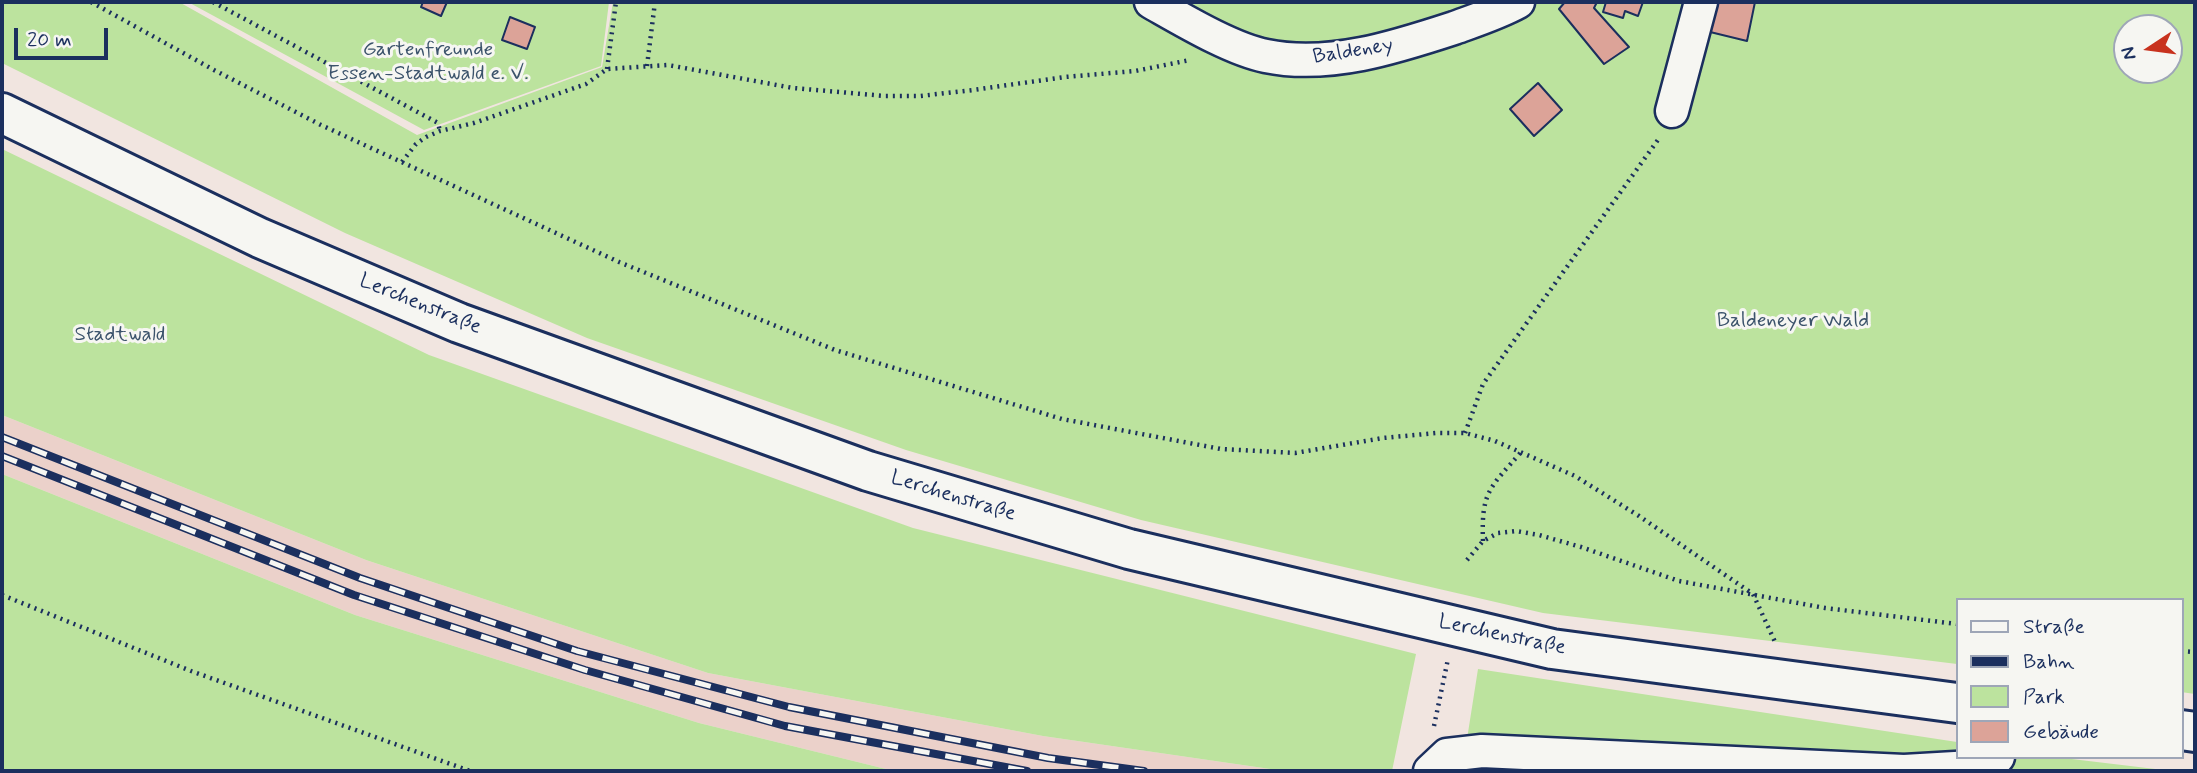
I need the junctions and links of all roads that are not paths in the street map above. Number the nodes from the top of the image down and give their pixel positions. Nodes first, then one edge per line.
1 (1151, 2) edge
2 (1518, 2) edge
3 (1701, 2) edge
4 (1672, 111) road end
5 (2, 113) edge
6 (1955, 703) edge
7 (1992, 759) edge
8 (1430, 771) edge

1 - 2 street, Baldeney
3 - 4 street
5 - 6 main road, Lerchenstraße
7 - 8 street

